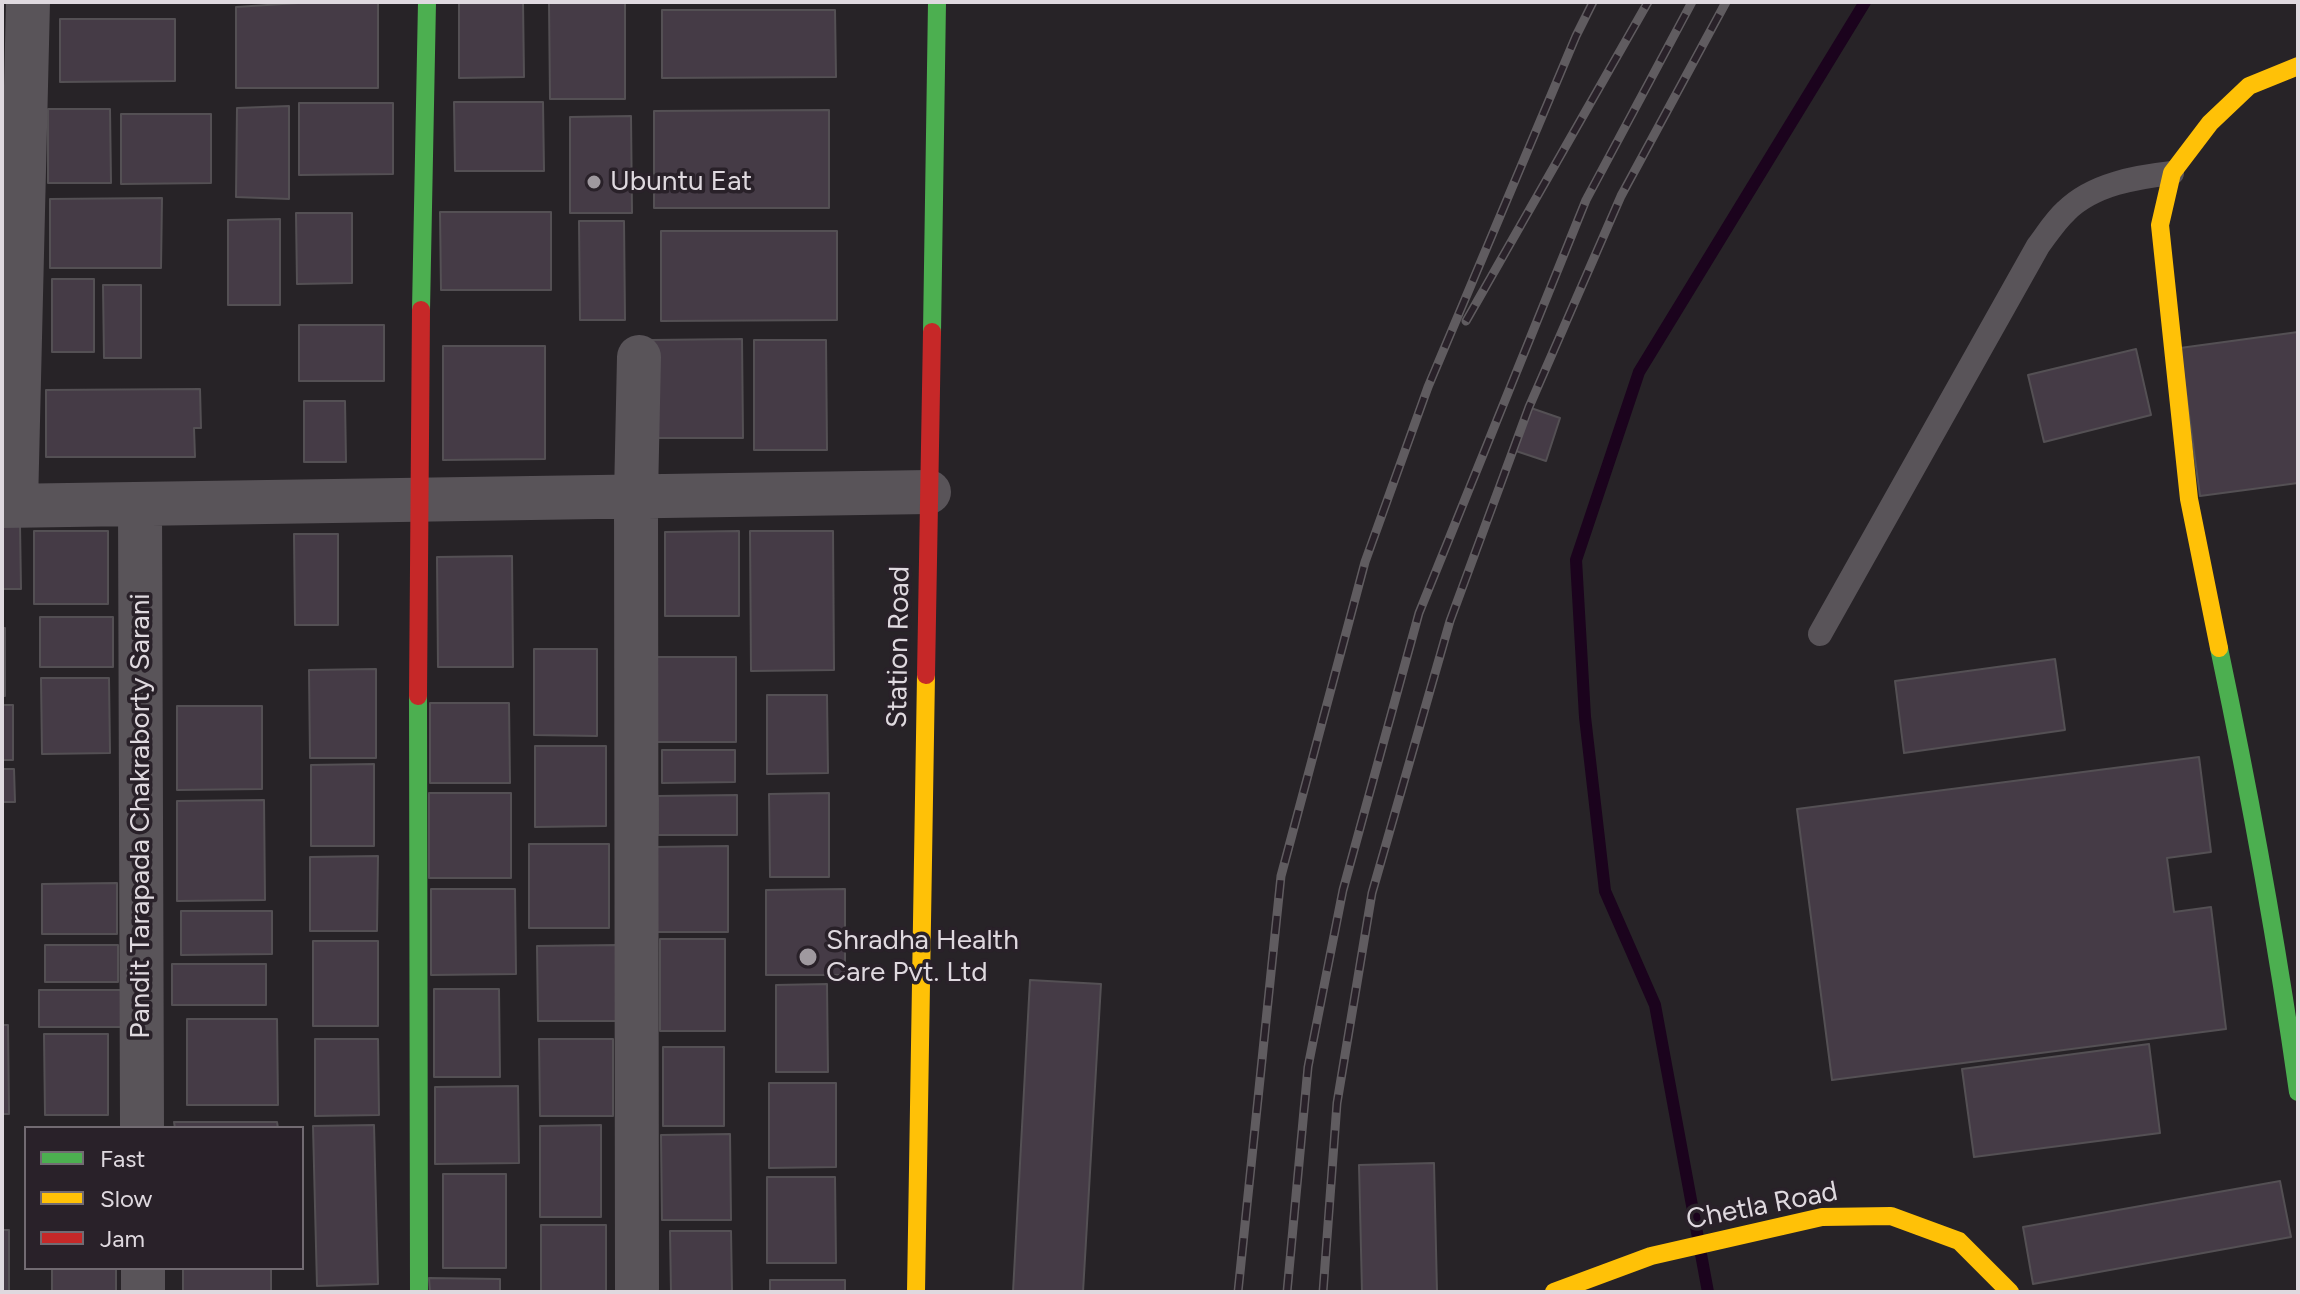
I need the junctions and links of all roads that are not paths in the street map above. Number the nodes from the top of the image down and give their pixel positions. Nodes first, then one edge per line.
1 (28, 2) edge
2 (427, 2) edge
3 (937, 2) edge
4 (2298, 66) edge
5 (14, 78) edge
6 (2172, 173) junction
7 (639, 357) dead end
8 (929, 492) junction
9 (636, 496) junction
10 (418, 499) junction
11 (140, 504) junction
12 (9, 506) edge
13 (1820, 634) dead end
14 (2287, 948) edge
15 (2298, 1092) edge
16 (142, 1126) edge
17 (143, 1270) edge
18 (143, 1292) edge
19 (419, 1292) edge
20 (637, 1292) edge
21 (916, 1292) edge
22 (1554, 1292) edge
23 (2010, 1292) edge

1 - 5 street
2 - 10 street
3 - 8 street, Station Road
4 - 6 street
5 - 12 street
6 - 13 lane
6 - 14 street
7 - 9 street
8 - 9 street
8 - 21 street, Station Road
9 - 10 street
9 - 20 street
10 - 11 street
10 - 19 street
11 - 12 street
11 - 16 street, Pandit Tarapada Chakraborty Sarani
14 - 15 street
17 - 18 street
22 - 23 street, Chetla Road

